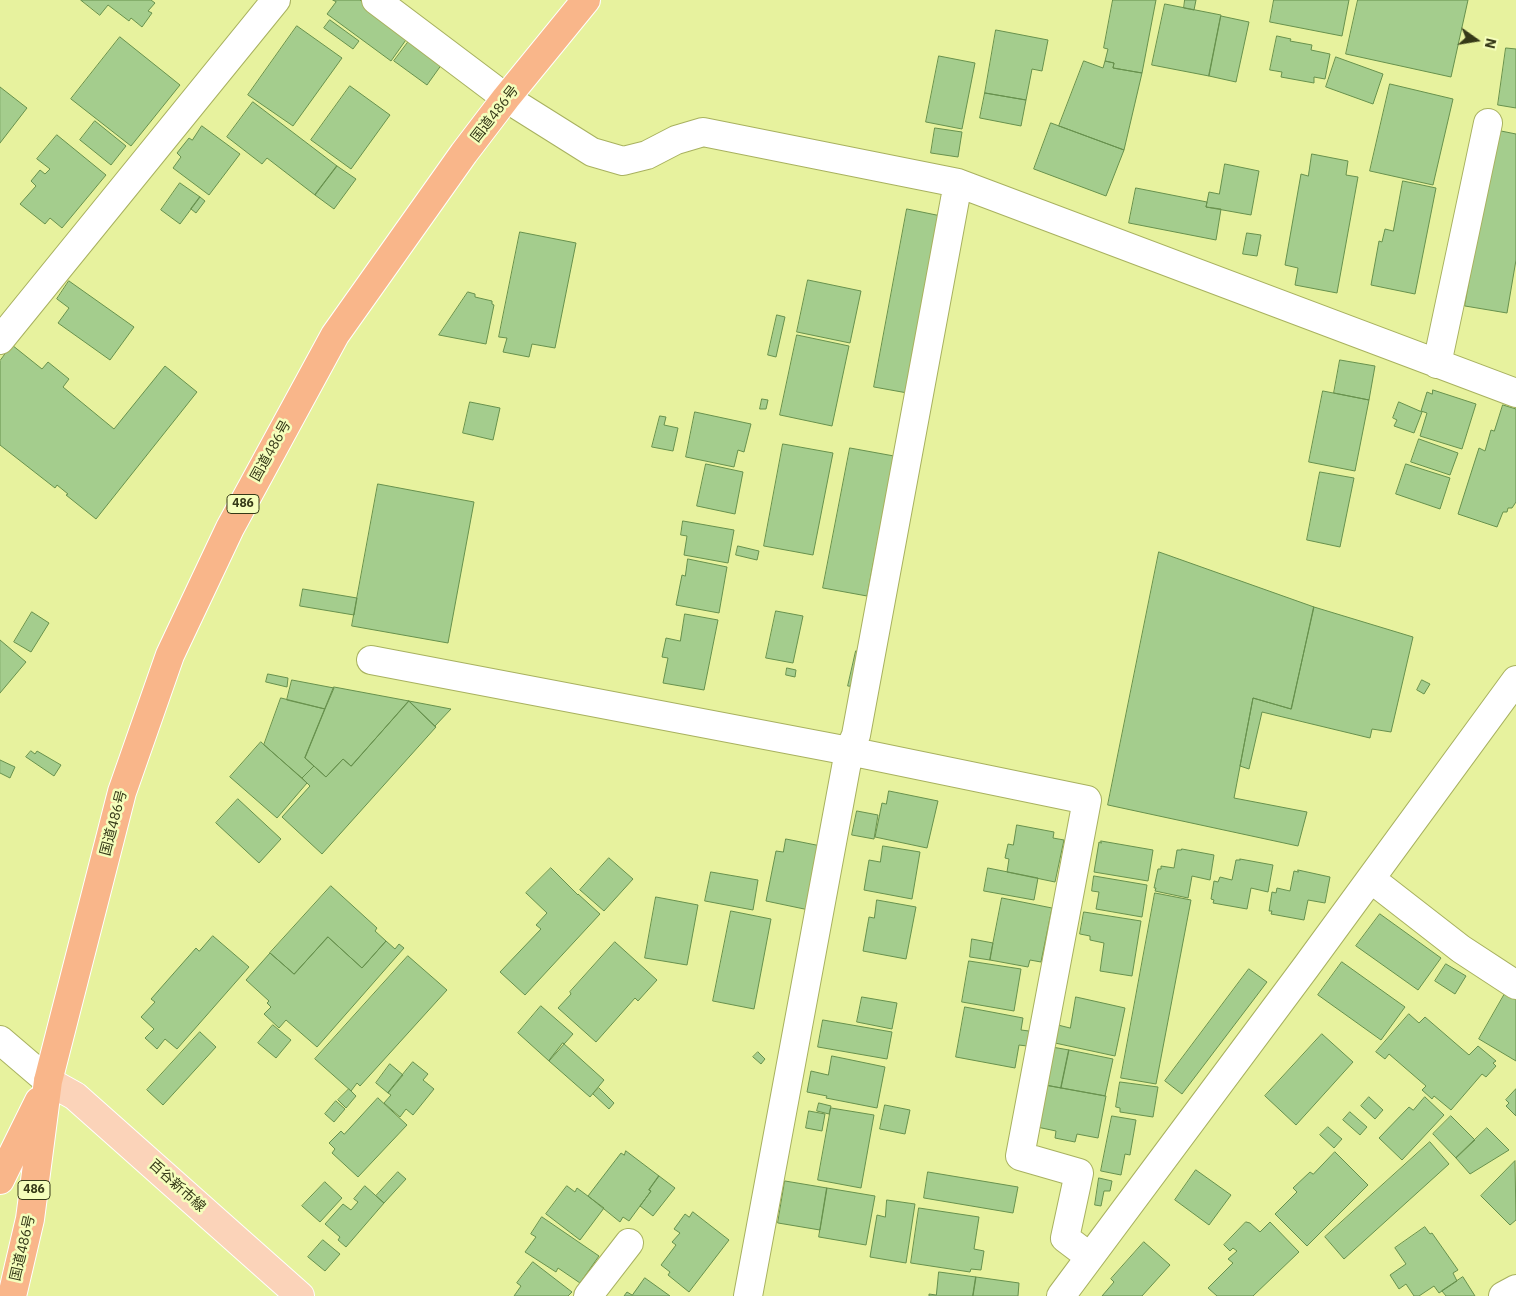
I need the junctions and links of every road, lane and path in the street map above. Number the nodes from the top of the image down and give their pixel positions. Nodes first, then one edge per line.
1 (276, 0) edge
2 (376, 0) edge
3 (586, 0) edge
4 (506, 98) junction
5 (1488, 123) dead end
6 (958, 183) junction
7 (0, 340) edge
8 (1437, 364) junction
9 (1516, 394) edge
10 (371, 660) dead end
11 (1516, 680) edge
12 (849, 750) junction
13 (1371, 879) junction
14 (1516, 985) edge
15 (0, 1040) edge
16 (48, 1081) junction
17 (0, 1180) edge
18 (629, 1243) dead end
19 (1090, 1257) junction
20 (1516, 1289) edge
21 (12, 1296) edge
22 (300, 1296) edge
23 (588, 1296) edge
24 (748, 1296) edge
25 (1061, 1296) edge
26 (1504, 1296) edge

1 - 7 street
2 - 4 street
3 - 4 highway, 国道486号 / 486
4 - 6 street
4 - 16 highway, 国道486号 / 486
5 - 8 street
6 - 8 street
6 - 12 street
8 - 9 street
10 - 12 street
11 - 13 street
12 - 19 street
12 - 24 street
13 - 14 street
13 - 19 street
15 - 16 street
16 - 17 highway, 国道486号 / 486
16 - 21 highway, 国道486号 / 486
16 - 22 main road, 百谷新市線
18 - 23 street
19 - 25 street
20 - 26 street

